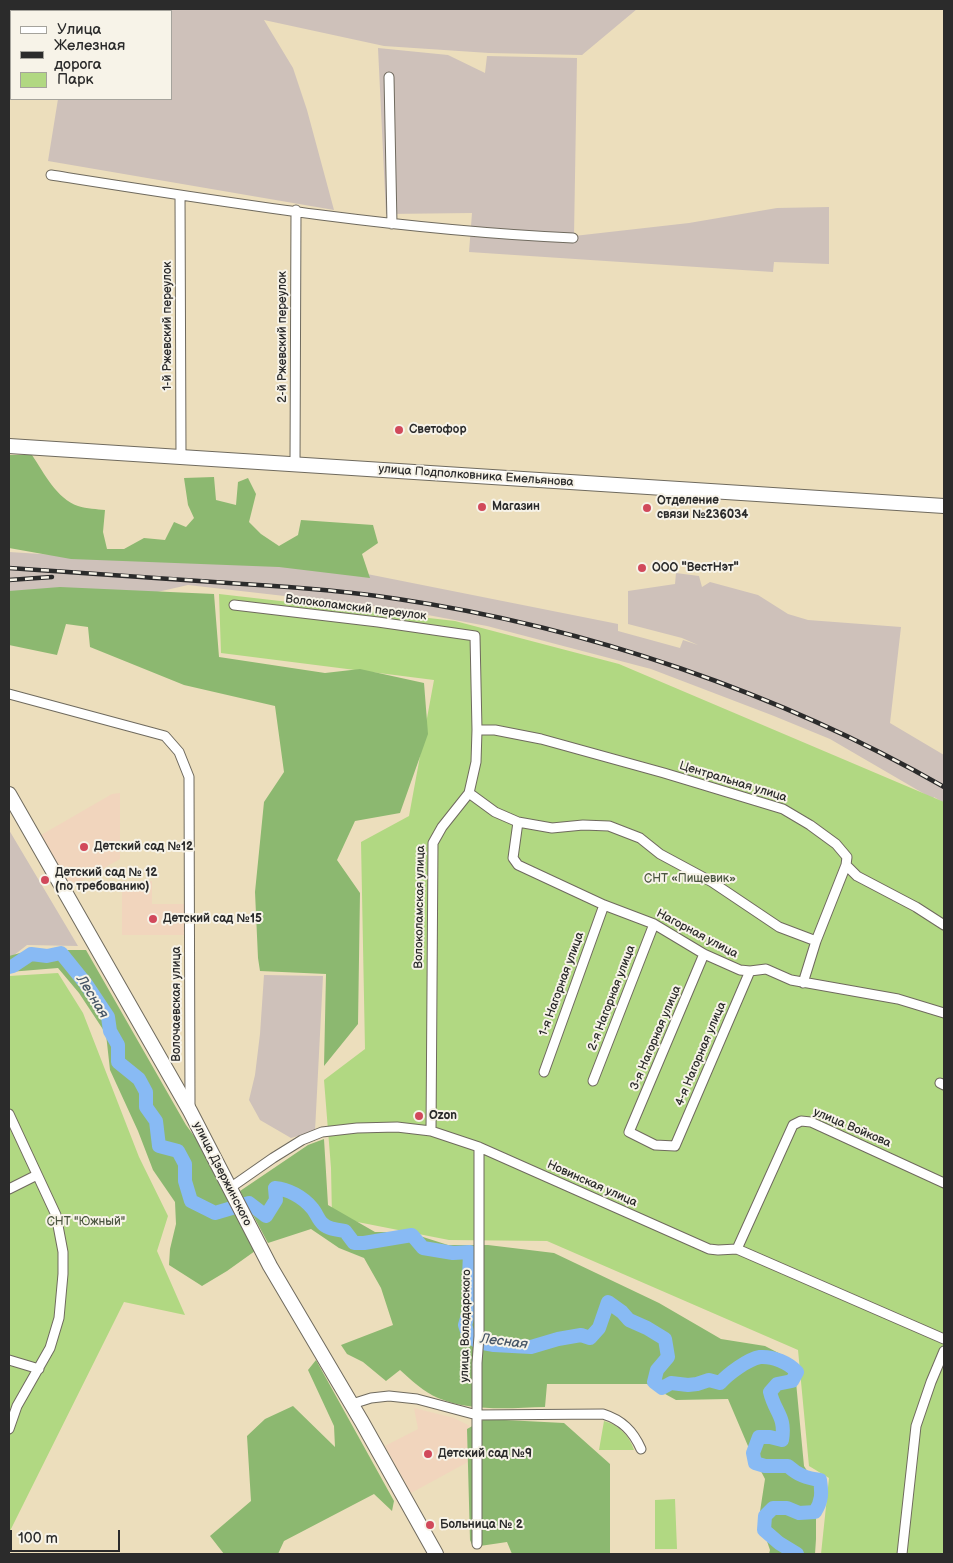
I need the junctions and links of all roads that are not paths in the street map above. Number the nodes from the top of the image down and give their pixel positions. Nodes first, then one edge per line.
1 (389, 77) dead end
2 (50, 174) dead end
3 (180, 195) junction
4 (296, 210) junction
5 (392, 224) junction
6 (572, 238) dead end
7 (9, 446) edge
8 (181, 457) junction
9 (295, 464) junction
10 (944, 506) edge
11 (234, 605) dead end
12 (475, 636) joint
13 (9, 694) edge
14 (477, 730) junction
15 (469, 793) junction
16 (9, 794) edge
17 (518, 822) junction
18 (846, 865) junction
19 (604, 905) junction
20 (654, 924) junction
21 (944, 924) edge
22 (816, 941) junction
23 (704, 954) junction
24 (750, 971) junction
25 (803, 983) junction
26 (944, 1013) edge
27 (544, 1072) dead end
28 (593, 1082) dead end
29 (190, 1111) junction
30 (9, 1114) edge
31 (431, 1130) junction
32 (675, 1146) joint
33 (479, 1148) junction
34 (37, 1175) junction
35 (944, 1183) edge
36 (230, 1188) junction
37 (9, 1189) edge
38 (737, 1249) junction
39 (944, 1339) edge
40 (944, 1352) edge
41 (9, 1360) edge
42 (39, 1369) junction
43 (352, 1404) junction
44 (477, 1414) junction
45 (9, 1429) edge
46 (641, 1449) dead end
47 (477, 1544) dead end
48 (436, 1554) edge
49 (902, 1554) edge

1 - 5 street
2 - 3 street
3 - 4 street
3 - 8 street, 1-й Ржевский переулок
4 - 5 street
4 - 9 street, 2-й Ржевский переулок
5 - 6 street
7 - 8 main road, улица Подполковника Емельянова
8 - 9 main road, улица Подполковника Емельянова
9 - 10 main road, улица Подполковника Емельянова
11 - 12 street, Волоколамский переулок
12 - 14 street, Волоколамская улица
13 - 29 street, Волочаевская улица
14 - 15 street, Волоколамская улица
14 - 18 street, Центральная улица
15 - 17 street
15 - 31 street, Волоколамская улица
16 - 29 main road, улица Дзержинского
17 - 19 street, Нагорная улица
17 - 22 street
18 - 21 street, Центральная улица
18 - 22 street
19 - 20 street, Нагорная улица
19 - 27 street, 1-я Нагорная улица
20 - 23 street, Нагорная улица
20 - 28 street, 2-я Нагорная улица
22 - 25 street
23 - 24 street, Нагорная улица
23 - 32 street, 3-я Нагорная улица
24 - 25 street, Нагорная улица
24 - 32 street, 4-я Нагорная улица
25 - 26 street, Нагорная улица
29 - 36 main road, улица Дзержинского
30 - 34 street
31 - 33 street, Новинская улица
31 - 36 street, Новинская улица
33 - 38 street, Новинская улица
33 - 44 street, улица Володарского
34 - 37 street
34 - 42 street
35 - 38 street, улица Войкова
36 - 43 main road, улица Дзержинского
38 - 39 street, Новинская улица
40 - 49 street
41 - 42 street
42 - 45 street
43 - 44 street
43 - 48 main road, улица Дзержинского
44 - 46 street
44 - 47 street, улица Володарского

